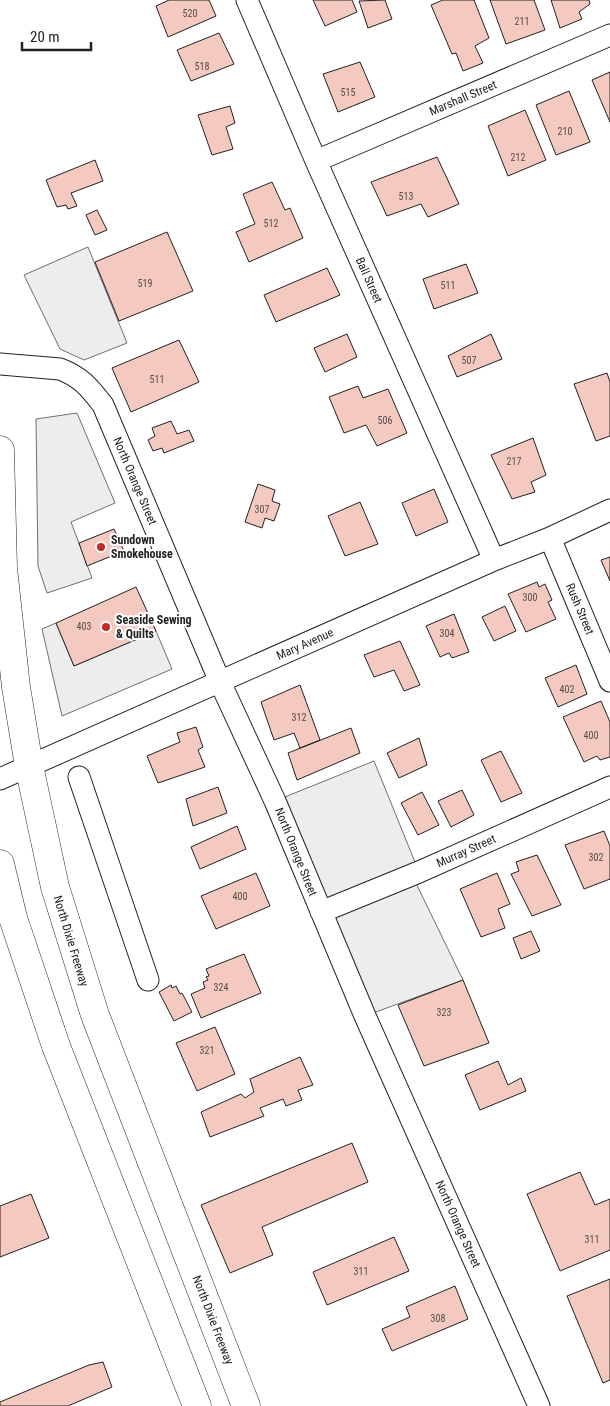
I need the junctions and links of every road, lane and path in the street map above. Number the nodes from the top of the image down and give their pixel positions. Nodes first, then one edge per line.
1 (247, 0) edge
2 (610, 35) edge
3 (316, 161) junction
4 (0, 364) edge
5 (0, 450) edge
6 (610, 510) edge
7 (550, 538) junction
8 (494, 560) junction
9 (610, 681) edge
10 (220, 682) junction
11 (29, 766) junction
12 (79, 777) dead end
13 (0, 779) edge
14 (610, 787) edge
15 (0, 864) edge
16 (321, 912) junction
17 (148, 980) dead end
18 (197, 1406) edge
19 (246, 1406) edge
20 (539, 1406) edge

1 - 3 street, Ball Street
2 - 3 street, Marshall Street
3 - 8 street, Ball Street
4 - 10 street, North Orange Street
5 - 11 main road, North Dixie Freeway
6 - 7 street, Mary Avenue
7 - 8 street, Mary Avenue
7 - 9 street, Rush Street
8 - 10 street, Mary Avenue
10 - 11 street, Mary Avenue
10 - 16 street, North Orange Street
11 - 13 street, Mary Avenue
11 - 19 main road, North Dixie Freeway
12 - 17 street
14 - 16 street, Murray Street
15 - 18 main road
16 - 20 street, North Orange Street

